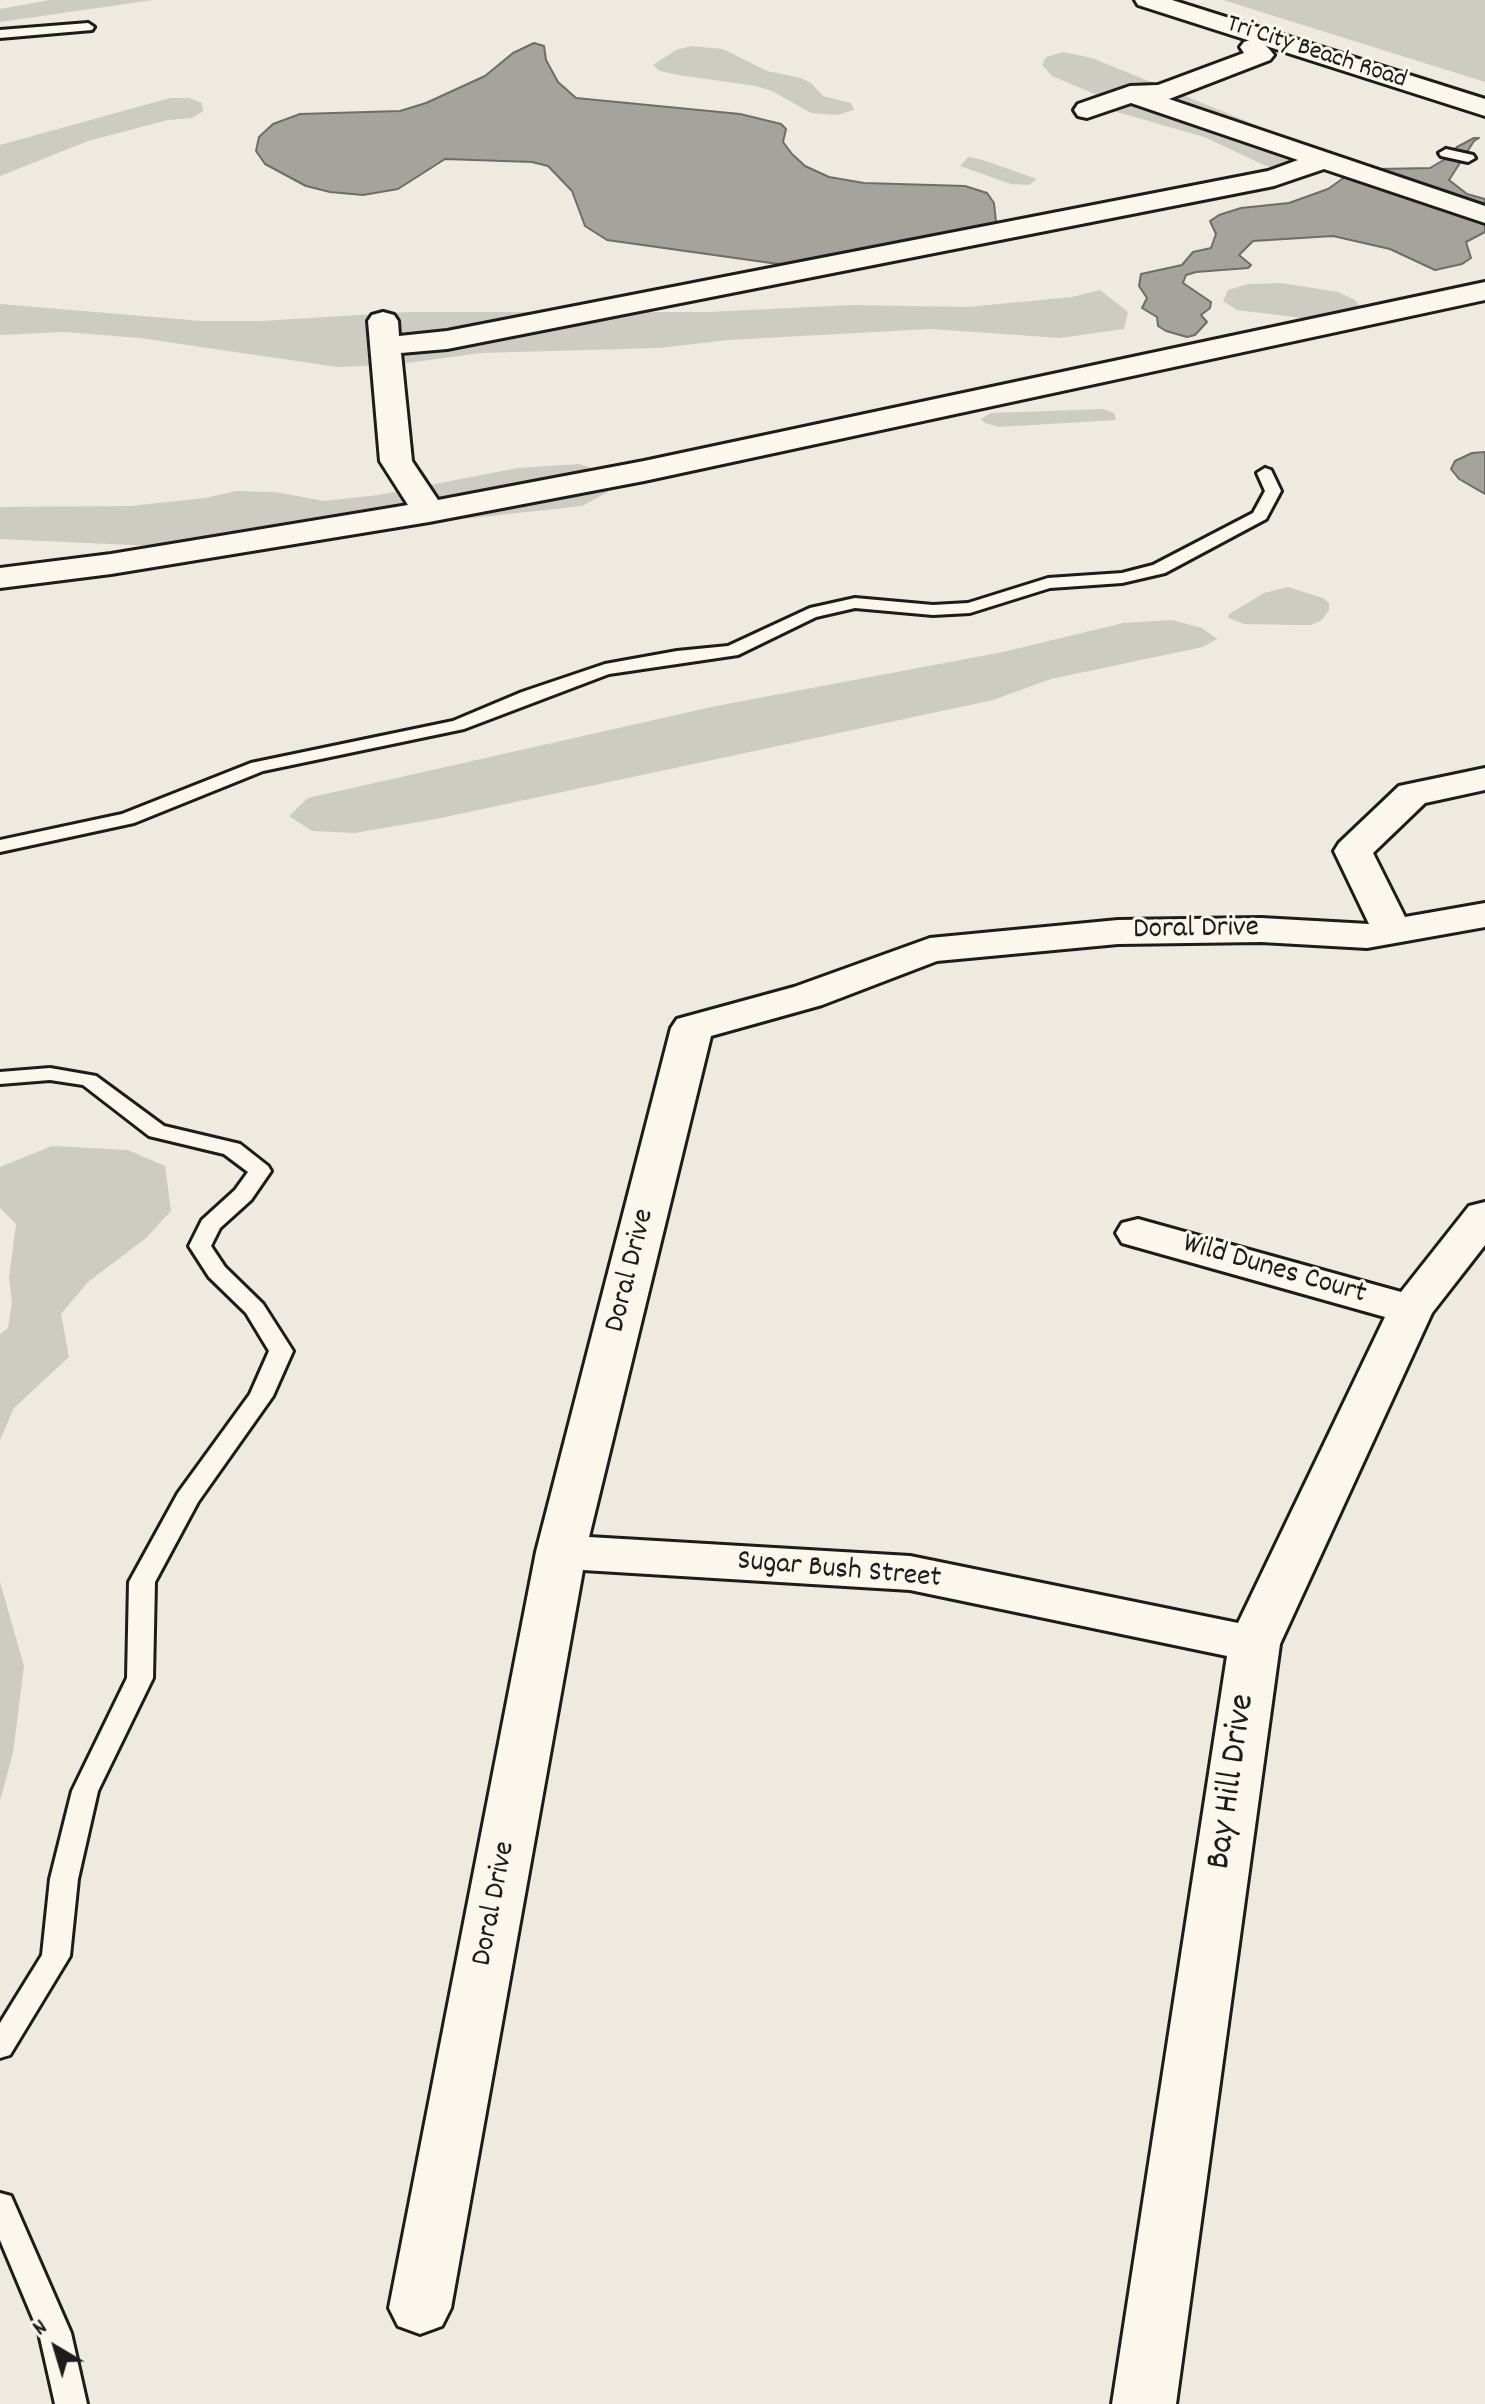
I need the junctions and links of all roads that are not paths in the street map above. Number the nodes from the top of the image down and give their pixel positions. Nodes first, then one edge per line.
1 (1147, 0) edge
2 (88, 27) dead end
3 (0, 34) edge
4 (1262, 43) junction
5 (1135, 94) junction
6 (1485, 108) edge
7 (1087, 110) dead end
8 (1446, 153) dead end
9 (1468, 158) dead end
10 (1325, 160) junction
11 (1485, 215) edge
12 (1485, 291) edge
13 (1265, 473) dead end
14 (429, 512) junction
15 (0, 578) edge
16 (1485, 779) edge
17 (0, 846) edge
18 (1485, 915) edge
19 (1392, 931) junction
20 (0, 1078) edge
21 (1485, 1215) edge
22 (1138, 1233) dead end
23 (1411, 1310) junction
24 (561, 1552) junction
25 (1254, 1644) junction
26 (0, 2047) edge
27 (0, 2205) edge
28 (420, 2308) dead end
29 (71, 2404) edge
30 (1144, 2404) edge

1 - 4 street, Tri City Beach Road
2 - 3 lane
4 - 5 street
4 - 6 street, Tri City Beach Road
5 - 7 street
5 - 10 street
8 - 9 lane
10 - 11 street
10 - 14 street
12 - 14 street
13 - 17 lane
14 - 15 street
16 - 19 street
18 - 19 street, Doral Drive
19 - 24 street, Doral Drive
20 - 26 lane
21 - 23 street, Bay Hill Drive
22 - 23 street, Wild Dunes Court
23 - 25 street, Bay Hill Drive
24 - 25 street, Sugar Bush Street
24 - 28 street, Doral Drive
25 - 30 street, Bay Hill Drive
27 - 29 lane

